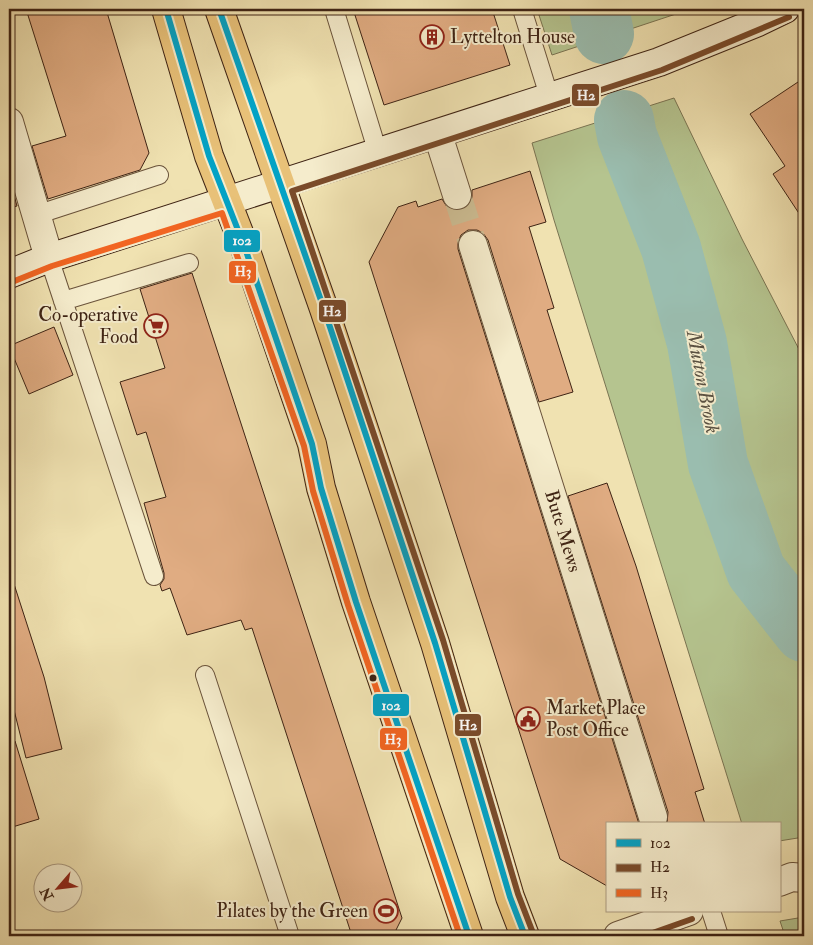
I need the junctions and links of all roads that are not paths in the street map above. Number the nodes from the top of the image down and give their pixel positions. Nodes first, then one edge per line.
1 (166, 9) edge
2 (219, 9) edge
3 (334, 9) edge
4 (522, 9) edge
5 (785, 9) edge
6 (550, 99) junction
7 (9, 122) edge
8 (438, 135) junction
9 (378, 153) junction
10 (160, 176) dead end
11 (280, 185) junction
12 (457, 195) tunnel mouth
13 (227, 202) junction
14 (36, 216) junction
15 (473, 246) tunnel mouth
16 (49, 258) junction
17 (189, 263) dead end
18 (9, 274) edge
19 (63, 301) junction
20 (154, 576) dead end
21 (205, 675) dead end
22 (653, 817) dead end
23 (804, 878) edge
24 (780, 882) edge
25 (685, 912) edge
26 (711, 912) edge
27 (290, 936) edge
28 (469, 936) edge
29 (525, 936) edge
30 (618, 936) edge
31 (719, 936) edge

1 - 13 highway
2 - 11 highway
3 - 9 lane
4 - 6 lane
5 - 6 street
6 - 8 street
7 - 14 street
8 - 9 street
8 - 12 street
9 - 11 street
10 - 14 lane
11 - 13 street
11 - 29 highway
13 - 16 street
13 - 28 highway
14 - 16 street
15 - 22 street, Bute Mews
16 - 18 street
16 - 19 lane
17 - 19 lane
19 - 20 lane
21 - 27 lane
23 - 24 street
25 - 30 street
26 - 31 lane

